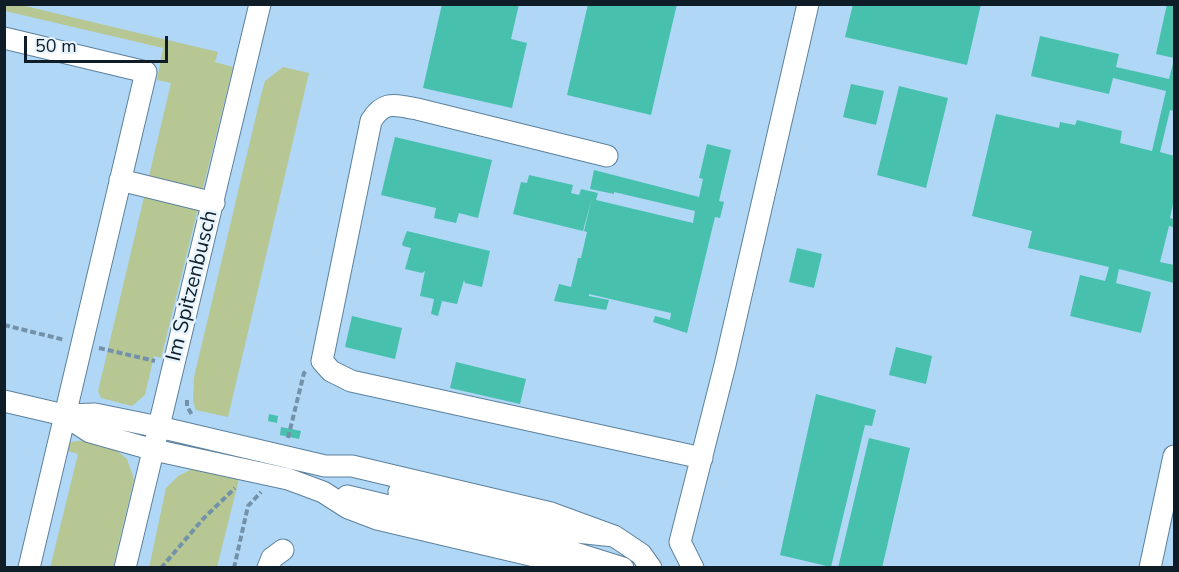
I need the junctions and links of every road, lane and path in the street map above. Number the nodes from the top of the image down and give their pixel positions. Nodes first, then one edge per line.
1 (260, 4) edge
2 (808, 4) edge
3 (4, 38) edge
4 (607, 156) dead end
5 (119, 187) junction
6 (212, 210) junction
7 (4, 325) edge
8 (82, 344) junction
9 (322, 361) junction
10 (174, 366) junction
11 (187, 395) dead end
12 (4, 401) edge
13 (64, 415) junction
14 (194, 418) dead end
15 (159, 427) junction
16 (287, 443) dead end
17 (154, 450) junction
18 (1174, 456) edge
19 (702, 458) junction
20 (242, 481) dead end
21 (263, 485) dead end
22 (283, 550) dead end
23 (690, 562) edge
24 (29, 567) edge
25 (125, 567) edge
26 (161, 567) edge
27 (234, 567) edge
28 (268, 567) edge
29 (623, 567) edge
30 (651, 567) edge
31 (710, 567) edge
32 (1150, 567) edge

1 - 6 street, Im Spitzenbusch
2 - 19 street
3 - 5 street
4 - 9 street
5 - 6 street
5 - 8 street
6 - 10 street, Im Spitzenbusch
7 - 8 path
8 - 10 path
8 - 13 street
9 - 16 path
9 - 19 street
10 - 15 street, Im Spitzenbusch
11 - 14 path
12 - 13 street
13 - 15 street
13 - 17 street
13 - 24 street
15 - 17 street, Im Spitzenbusch
15 - 30 street
17 - 25 street, Im Spitzenbusch
17 - 29 street
18 - 32 street
19 - 23 street
20 - 26 path
21 - 27 path
22 - 28 street
23 - 31 street

